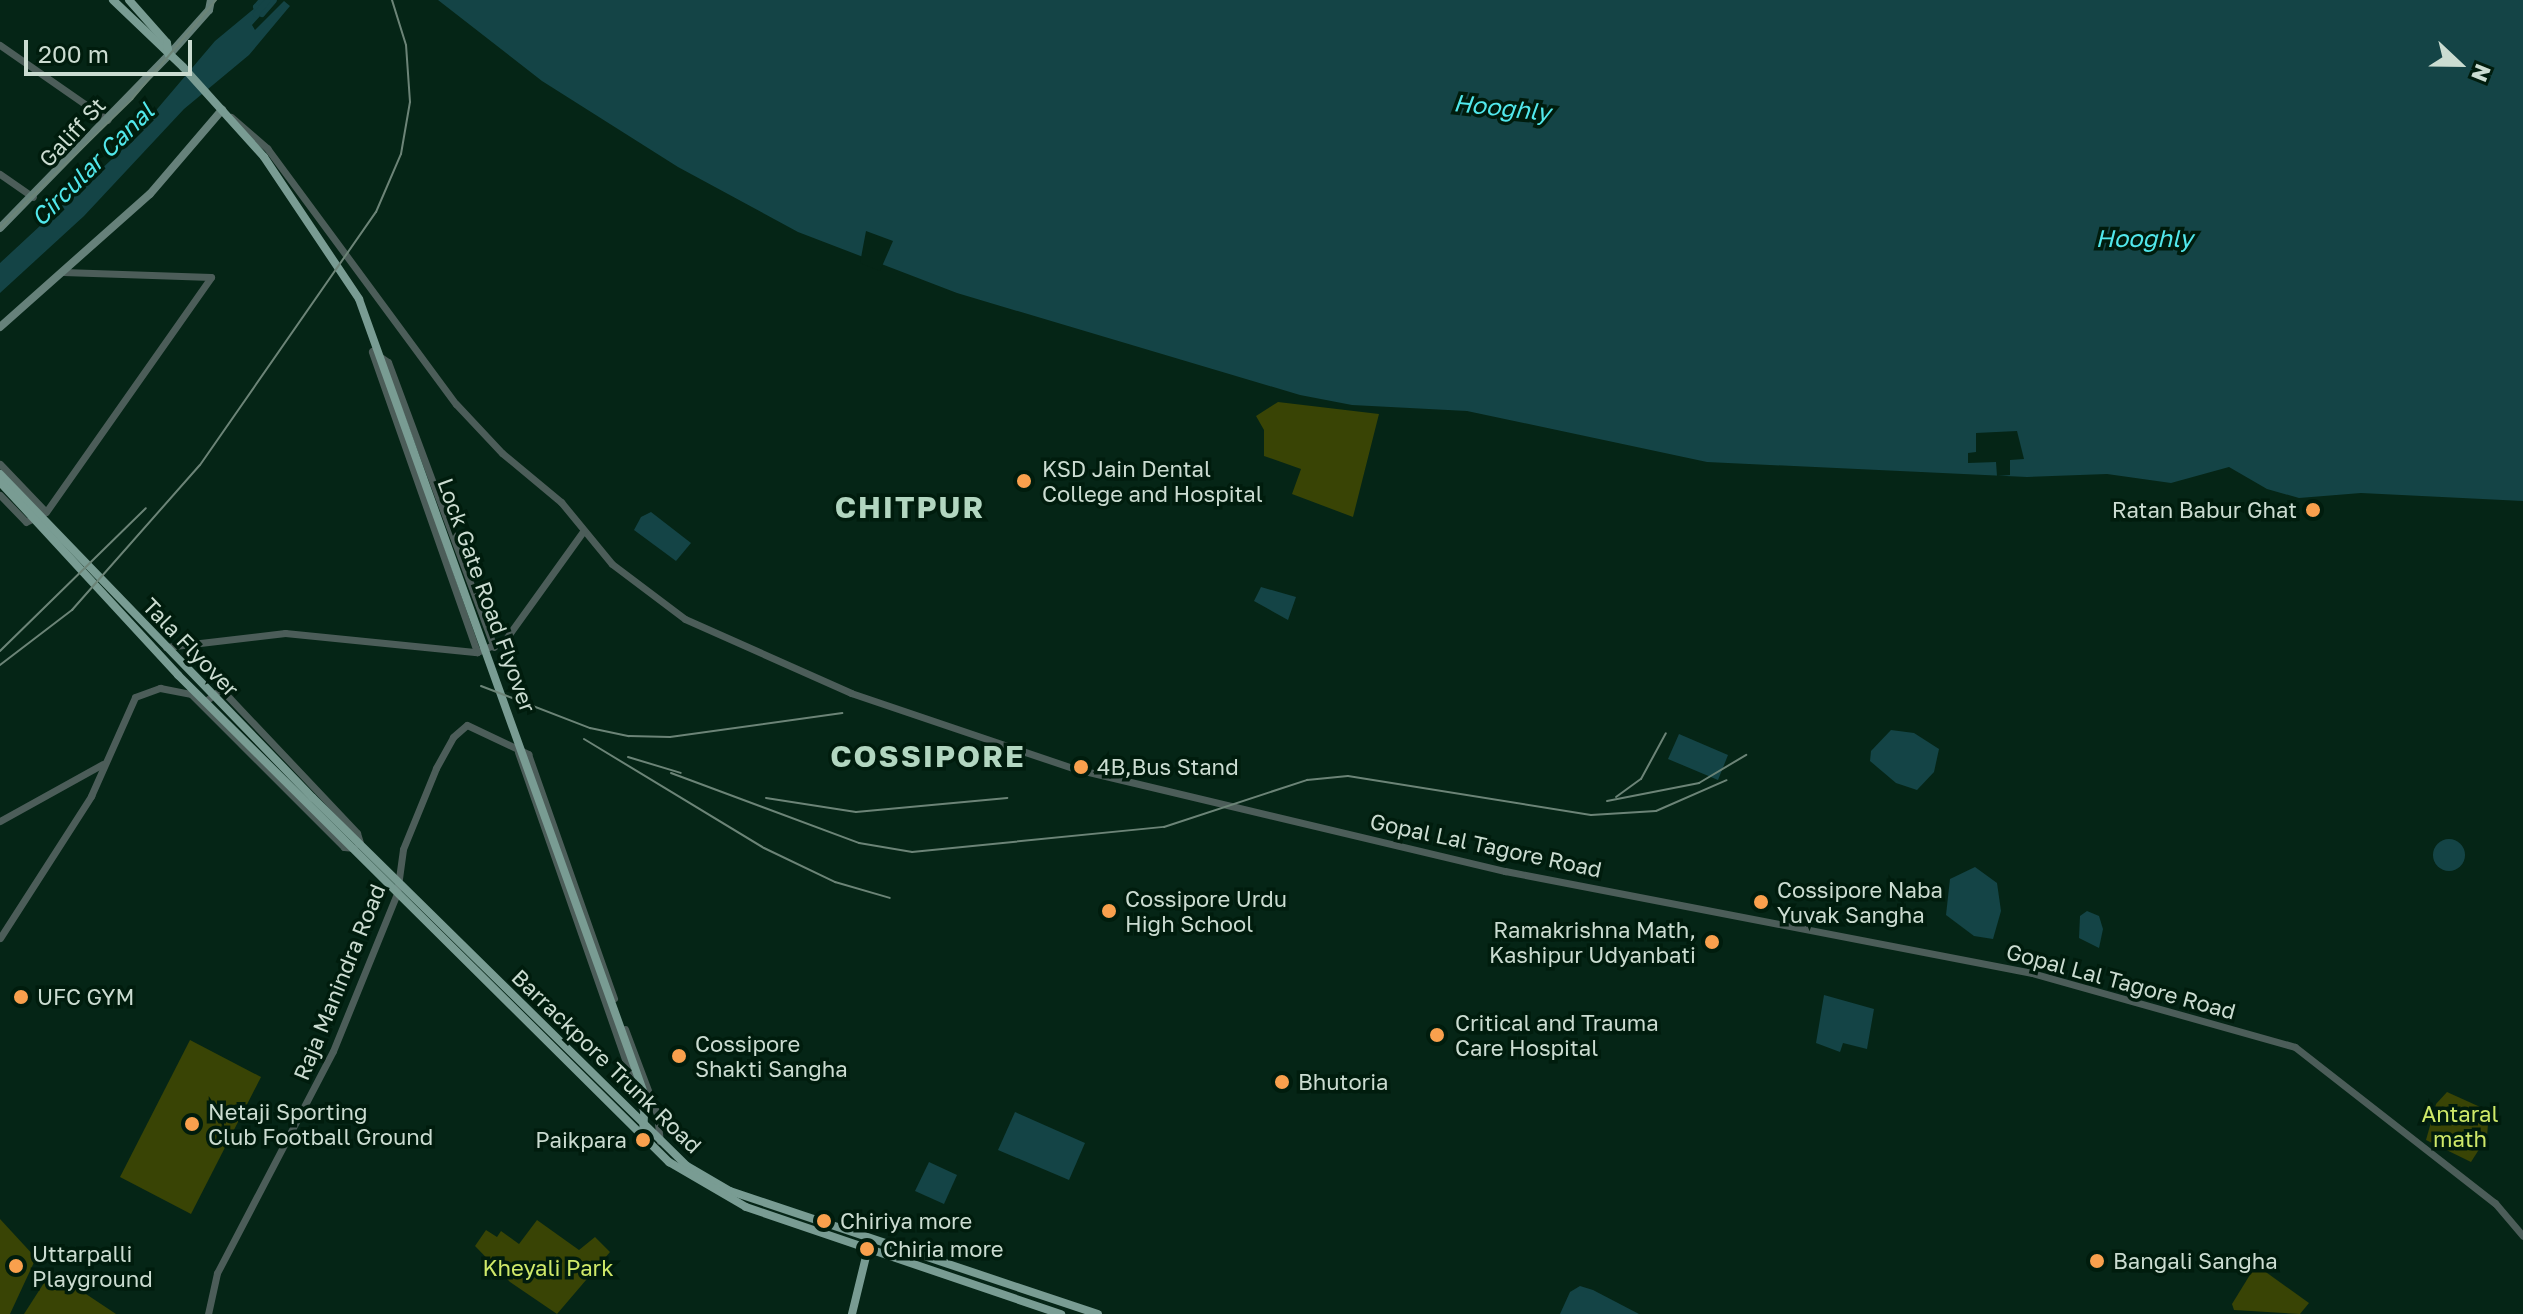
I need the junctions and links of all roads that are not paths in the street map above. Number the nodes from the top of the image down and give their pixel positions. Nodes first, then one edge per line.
1 (113, 0) edge
2 (129, 0) edge
3 (211, 0) edge
4 (0, 45) edge
5 (169, 55) junction
6 (224, 112) junction
7 (108, 120) junction
8 (239, 126) junction
9 (0, 174) edge
10 (33, 197) junction
11 (0, 228) edge
12 (63, 272) junction
13 (0, 327) edge
14 (0, 464) edge
15 (0, 474) edge
16 (0, 482) edge
17 (0, 495) edge
18 (46, 512) junction
19 (584, 530) junction
20 (166, 647) junction
21 (494, 647) junction
22 (477, 652) junction
23 (202, 705) junction
24 (516, 746) junction
25 (103, 764) junction
26 (0, 821) edge
27 (354, 843) junction
28 (399, 880) junction
29 (397, 893) junction
30 (0, 938) edge
31 (645, 1124) junction
32 (641, 1138) junction
33 (657, 1146) junction
34 (871, 1236) junction
35 (2523, 1236) edge
36 (868, 1247) junction
37 (1069, 1304) junction
38 (208, 1314) edge
39 (852, 1314) edge
40 (1063, 1314) edge
41 (1098, 1314) edge

1 - 5 main road
2 - 5 main road
3 - 5 main road, Galiff St
4 - 7 street
5 - 6 main road, Lock Gate Road Flyover
5 - 7 main road, Galiff St
6 - 8 main road, Lock Gate Road Flyover
6 - 12 main road
7 - 10 main road, Galiff St
8 - 19 street, Gopal Lal Tagore Road
8 - 31 main road, Lock Gate Road Flyover
9 - 10 street
10 - 11 main road, Galiff St
12 - 13 main road
12 - 18 street
14 - 18 street
15 - 20 main road, Tala Flyover
16 - 27 main road, Tala Flyover
17 - 18 street
19 - 21 street
19 - 35 street, Gopal Lal Tagore Road
20 - 22 street
20 - 27 main road, Tala Flyover
21 - 22 street
21 - 22 street
23 - 25 street
23 - 27 street
23 - 27 street
24 - 28 street, Raja Manindra Road
24 - 31 street
24 - 33 street, Raja Manindra Road
25 - 26 street
25 - 30 street
27 - 28 main road, Barrackpore Trunk Road
27 - 29 main road, Barrackpore Trunk Road
28 - 29 street, Raja Manindra Road
28 - 31 main road, Barrackpore Trunk Road
29 - 32 main road, Barrackpore Trunk Road
29 - 38 street, Raja Manindra Road
31 - 32 main road, Lock Gate Road Flyover
31 - 33 main road, Barrackpore Trunk Road
32 - 33 main road, Barrackpore Trunk Road
33 - 34 main road, Barrackpore Trunk Road
33 - 36 main road, Barrackpore Trunk Road
34 - 36 main road
34 - 37 main road, Barrackpore Trunk Road
36 - 39 main road
36 - 40 main road, Barrackpore Trunk Road
37 - 40 main road
37 - 41 main road, Barrackpore Trunk Road

